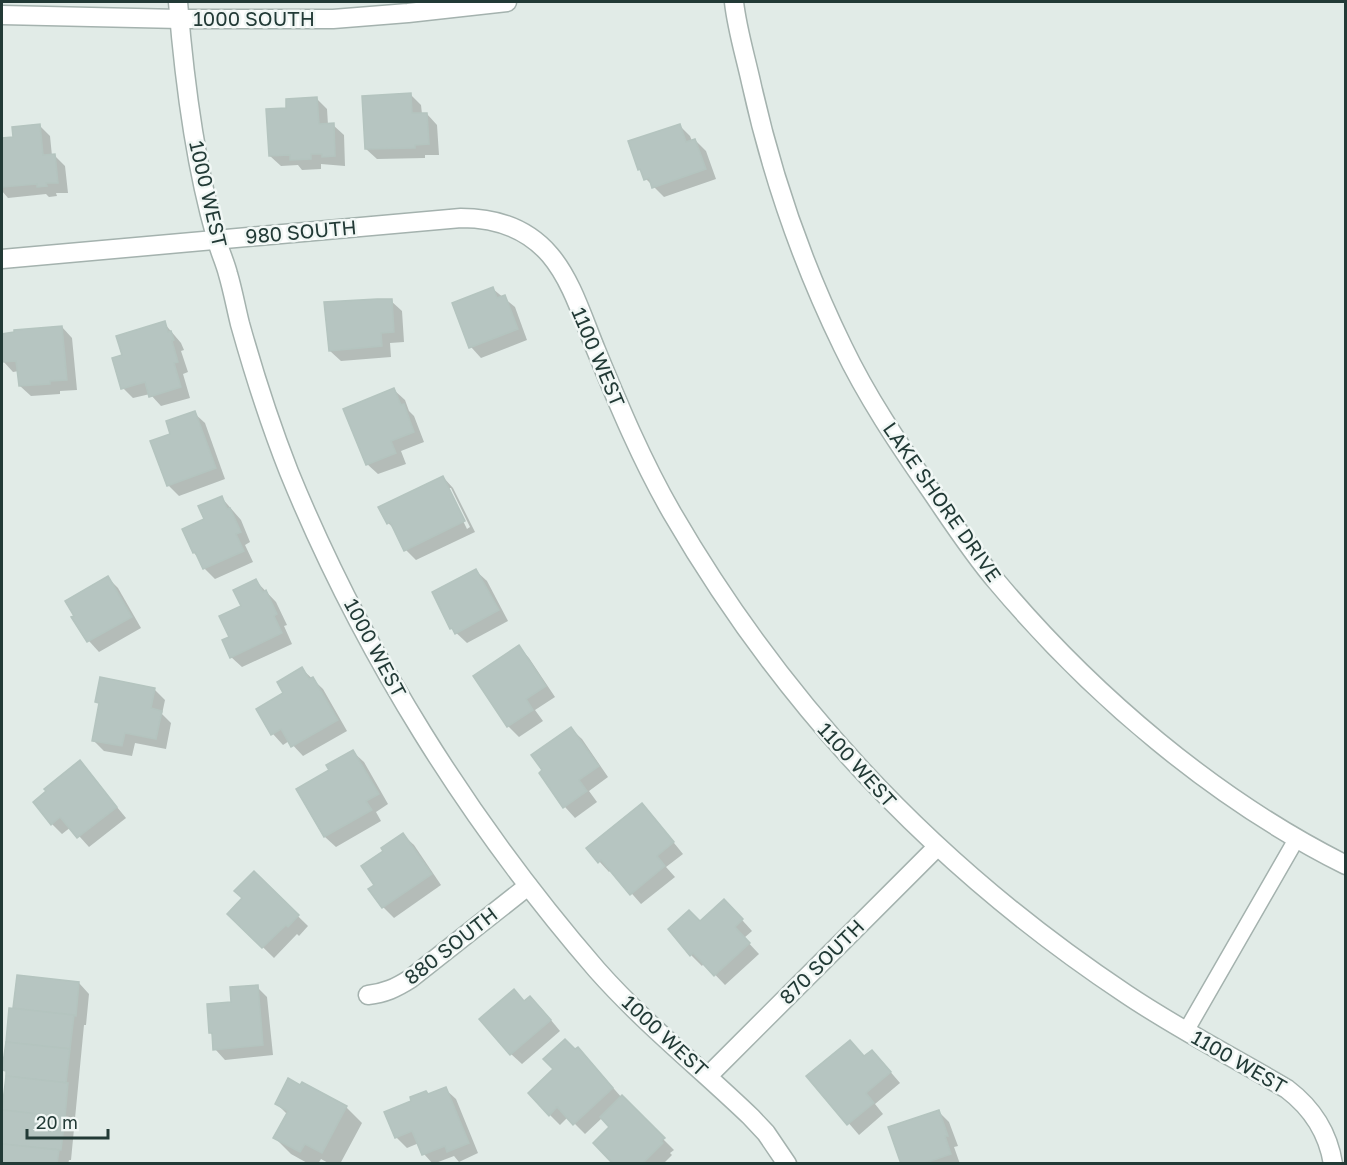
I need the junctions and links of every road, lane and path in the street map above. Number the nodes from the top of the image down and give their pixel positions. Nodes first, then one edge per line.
1 (507, 2) edge
2 (734, 2) edge
3 (179, 10) edge
4 (2, 15) edge
5 (526, 234) joint
6 (216, 240) junction
7 (2, 259) edge
8 (1297, 838) junction
9 (937, 847) junction
10 (1346, 865) edge
11 (528, 886) junction
12 (368, 995) dead end
13 (1186, 1031) junction
14 (708, 1076) junction
15 (787, 1164) edge
16 (1333, 1164) edge

1 - 3 street, 1000 SOUTH
2 - 8 street, LAKE SHORE DRIVE
3 - 4 street, 1000 SOUTH
3 - 6 street, 1000 WEST
5 - 6 street, 980 SOUTH
5 - 9 street, 1100 WEST
6 - 7 street, 980 SOUTH
6 - 11 street, 1000 WEST
8 - 10 street, LAKE SHORE DRIVE
8 - 13 lane
9 - 13 street, 1100 WEST
9 - 14 street, 870 SOUTH
11 - 12 street, 880 SOUTH
11 - 14 street, 1000 WEST
13 - 16 street, 1100 WEST
14 - 15 street, 1000 WEST

